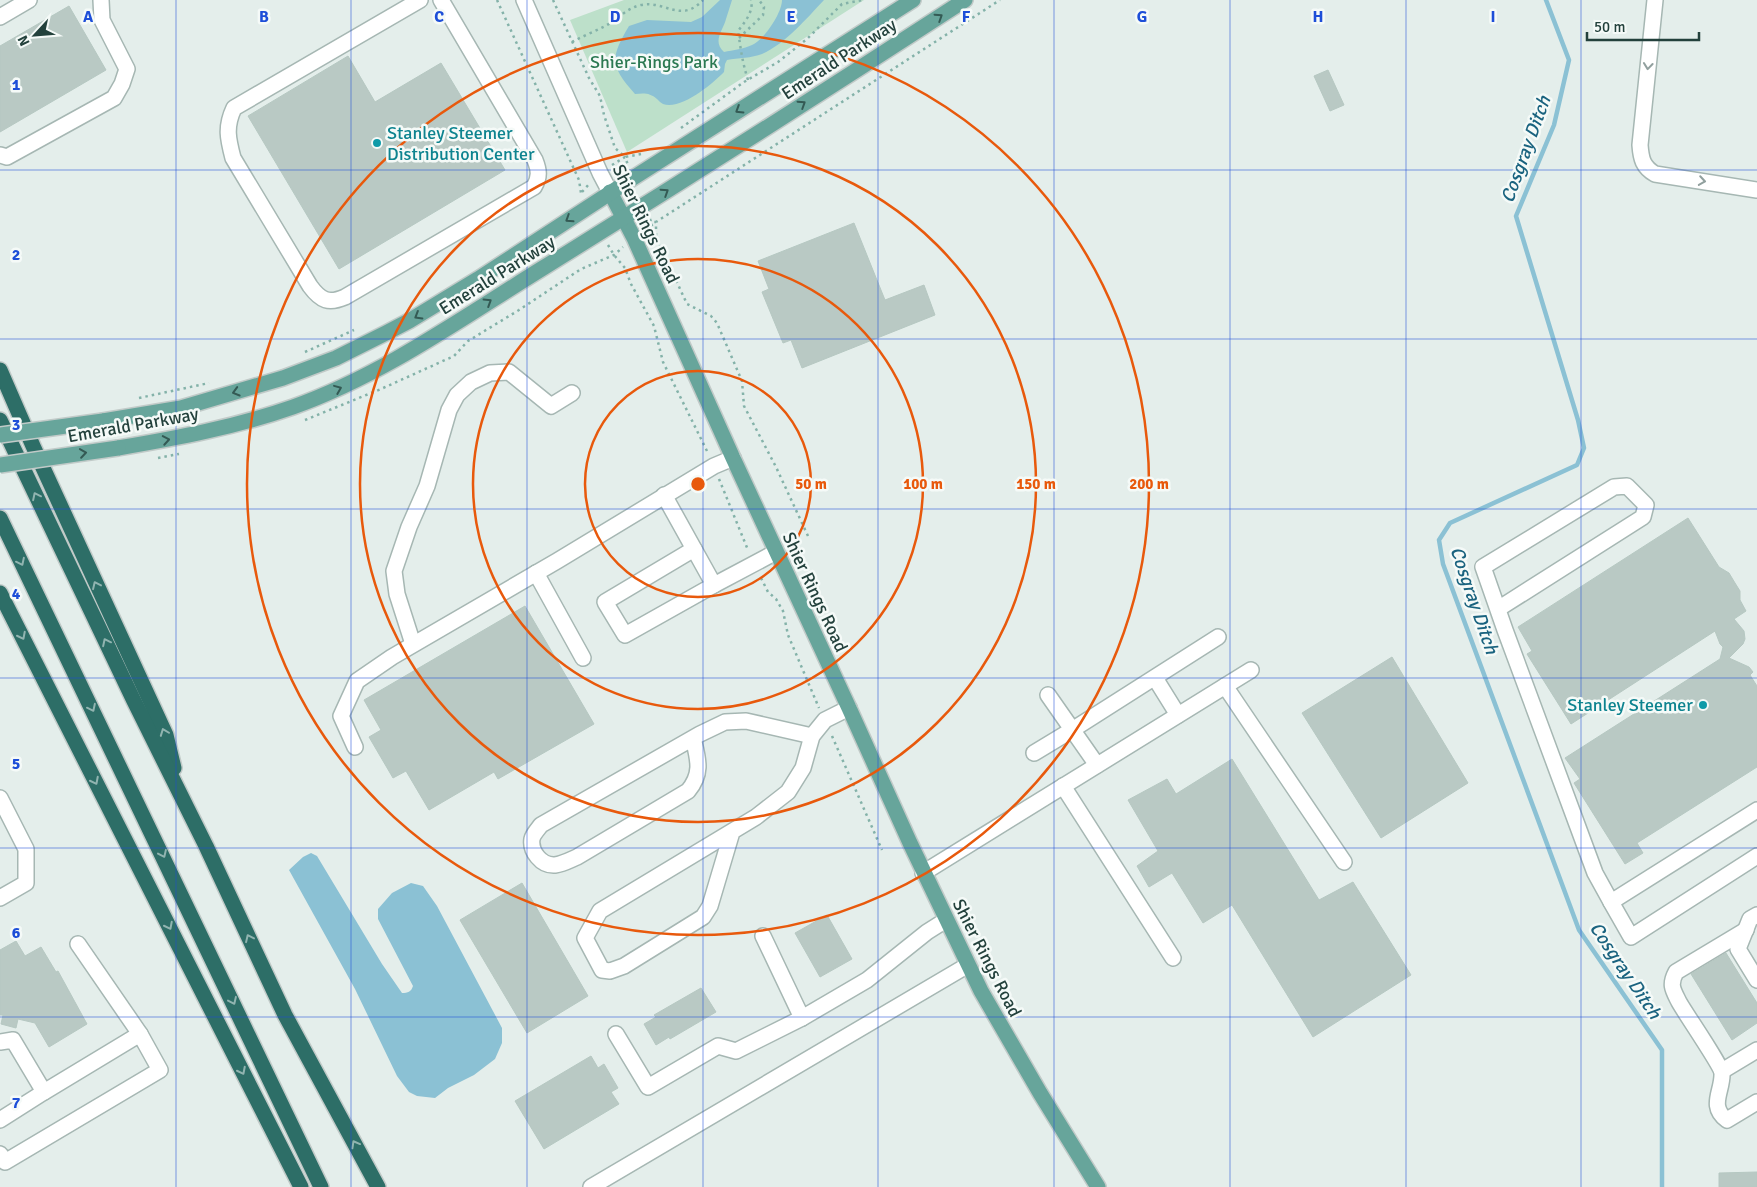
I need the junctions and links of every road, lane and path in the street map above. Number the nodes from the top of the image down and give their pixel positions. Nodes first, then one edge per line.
1 (29, 0) edge
2 (101, 0) edge
3 (420, 0) edge
4 (441, 0) edge
5 (524, 0) edge
6 (553, 0) edge
7 (703, 0) edge
8 (750, 0) edge
9 (759, 0) edge
10 (862, 0) edge
11 (913, 0) edge
12 (965, 0) edge
13 (1000, 0) edge
14 (1655, 0) edge
15 (0, 17) edge
16 (739, 38) junction
17 (572, 42) junction
18 (748, 80) junction
19 (678, 130) dead end
20 (646, 153) dead end
21 (0, 155) edge
22 (1757, 190) edge
23 (610, 192) junction
24 (624, 218) junction
25 (0, 370) edge
26 (572, 393) dead end
27 (0, 420) edge
28 (0, 435) edge
29 (733, 458) junction
30 (0, 465) edge
31 (664, 495) junction
32 (0, 518) edge
33 (808, 536) dead end
34 (694, 549) junction
35 (776, 552) junction
36 (536, 574) junction
37 (714, 584) junction
38 (0, 593) edge
39 (1498, 609) junction
40 (1218, 637) dead end
41 (413, 644) junction
42 (583, 658) dead end
43 (1251, 670) dead end
44 (1155, 678) junction
45 (1225, 686) junction
46 (1048, 695) dead end
47 (849, 708) junction
48 (1178, 715) junction
49 (1072, 730) junction
50 (812, 736) junction
51 (693, 738) junction
52 (355, 747) dead end
53 (1034, 753) dead end
54 (1097, 766) junction
55 (1063, 786) junction
56 (181, 796) junction
57 (0, 798) edge
58 (1757, 810) edge
59 (732, 832) junction
60 (1757, 856) edge
61 (1344, 862) dead end
62 (923, 873) junction
63 (0, 898) edge
64 (1611, 902) junction
65 (1757, 915) edge
66 (946, 920) junction
67 (1746, 930) junction
68 (763, 936) dead end
69 (78, 944) dead end
70 (1173, 958) dead end
71 (968, 965) junction
72 (1757, 980) edge
73 (802, 1018) junction
74 (140, 1034) junction
75 (616, 1034) dead end
76 (0, 1042) edge
77 (1757, 1050) edge
78 (1722, 1072) junction
79 (44, 1092) junction
80 (1757, 1102) edge
81 (0, 1120) edge
82 (0, 1154) edge
83 (301, 1187) edge
84 (321, 1187) edge
85 (378, 1187) edge
86 (591, 1187) edge
87 (1098, 1187) edge

1 - 15 street
2 - 21 street
3 - 4 street
5 - 23 street, Shier Rings Road
6 - 17 path
7 - 17 path
8 - 16 path
9 - 16 path
10 - 18 path
11 -> 23 main road, Emerald Parkway
24 -> 12 main road, Emerald Parkway
13 - 33 path
14 -> 22 street
16 - 18 path
17 - 20 path
18 - 19 path
23 - 24 main road, Shier Rings Road
23 -> 28 main road, Emerald Parkway, bridge
24 - 29 main road, Shier Rings Road
30 -> 24 main road, Emerald Parkway, bridge
56 -> 25 highway
26 - 41 street
56 -> 27 highway
29 - 31 street
29 - 35 main road, Shier Rings Road
31 - 34 street
31 - 36 street
32 -> 84 highway
34 - 37 street
34 - 37 street
35 - 37 street
35 - 47 main road, Shier Rings Road
36 - 41 street
36 - 42 street
38 -> 83 highway
39 - 39 street
39 - 64 street
40 - 44 street
41 - 52 street
43 - 45 street
44 - 48 street
44 - 49 street
45 - 48 street
45 - 61 street
46 - 49 street
47 - 50 street
47 - 62 main road, Shier Rings Road
48 - 54 street
49 - 53 street
49 - 54 street
50 - 51 street
50 - 59 street
51 - 51 street
54 - 55 street
55 - 62 street
55 - 70 street
85 -> 56 highway
57 - 63 street
58 - 64 street
59 - 59 street
60 - 64 street
62 - 66 main road, Shier Rings Road
65 - 67 street
66 - 71 main road, Shier Rings Road
66 - 73 street
67 - 72 street
67 - 78 street
68 - 73 street
69 - 74 street
71 - 86 street
71 - 87 main road, Shier Rings Road
73 - 75 street
74 - 79 street
74 - 82 street
76 - 79 street
77 - 78 street
78 - 80 street
79 - 81 street

